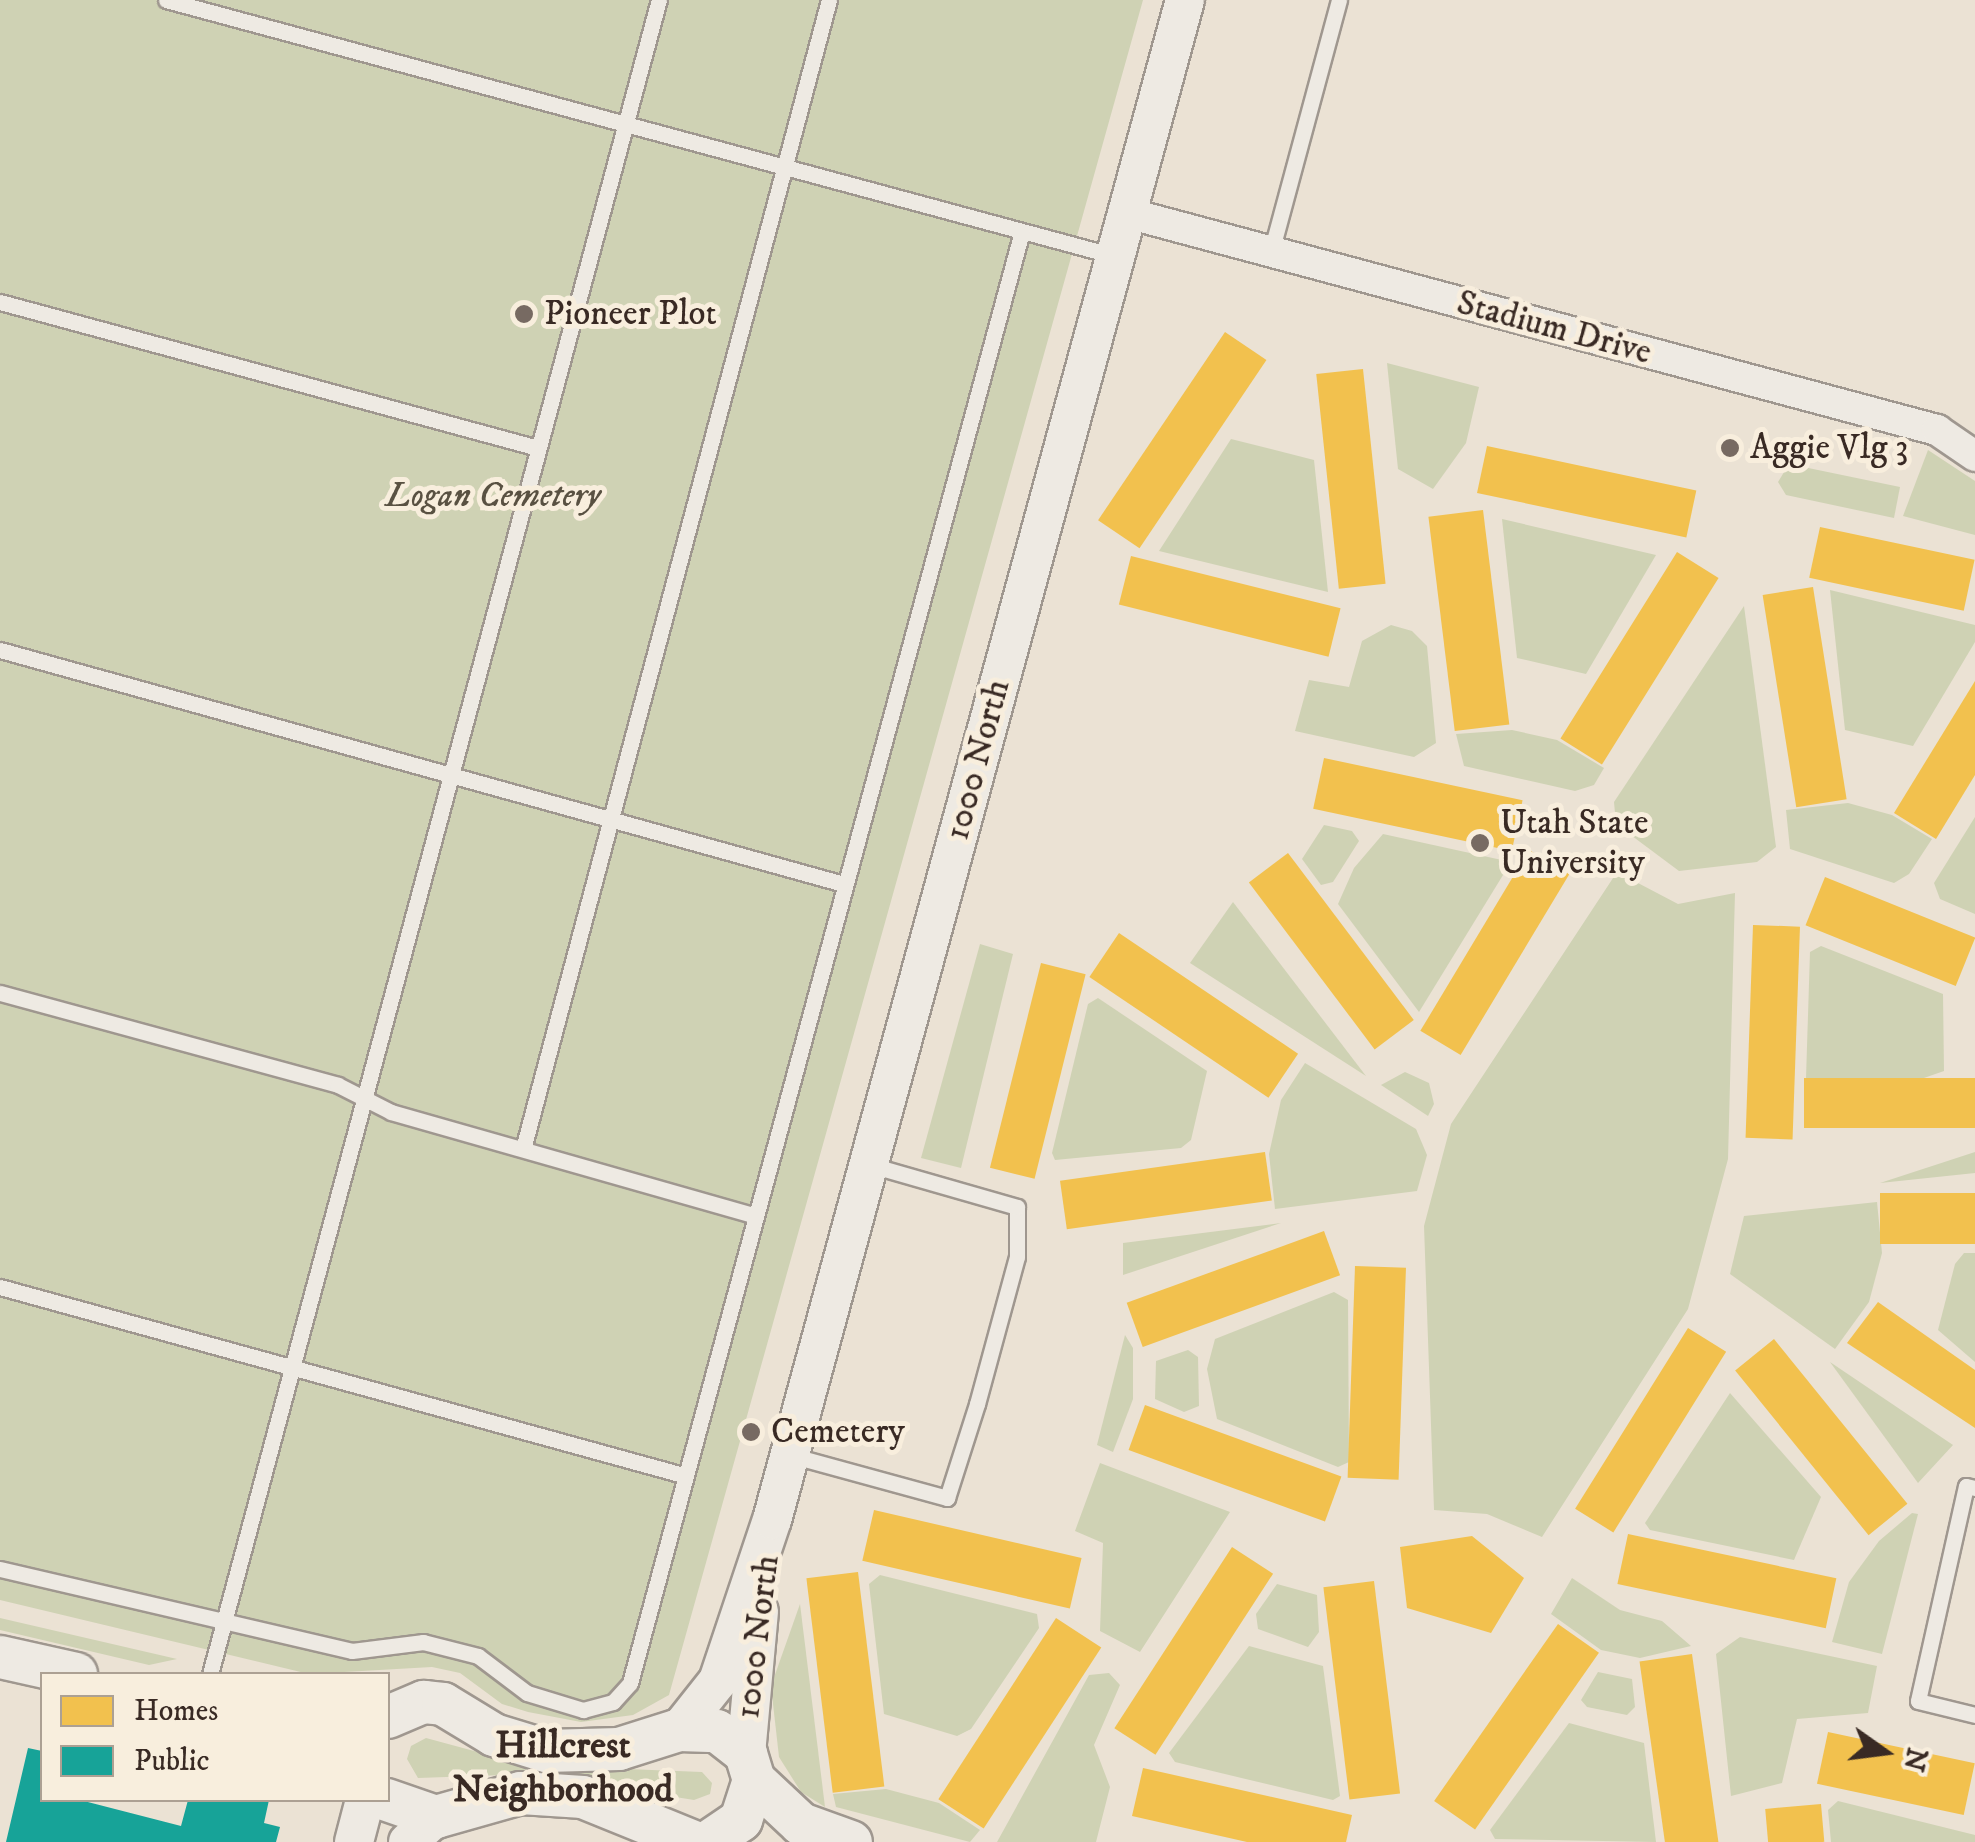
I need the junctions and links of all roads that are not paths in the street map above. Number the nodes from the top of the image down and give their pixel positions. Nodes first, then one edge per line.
1 (166, 0) edge
2 (659, 0) edge
3 (829, 0) edge
4 (1185, 0) edge
5 (1339, 0) edge
6 (626, 124) junction
7 (785, 168) junction
8 (1127, 213) junction
9 (1022, 231) junction
10 (1271, 252) junction
11 (1115, 256) junction
12 (0, 302) edge
13 (538, 448) junction
14 (1975, 456) edge
15 (0, 650) edge
16 (452, 775) junction
17 (607, 818) junction
18 (844, 884) junction
19 (0, 993) edge
20 (364, 1100) junction
21 (522, 1149) junction
22 (868, 1165) junction
23 (753, 1215) junction
24 (0, 1287) edge
25 (292, 1365) junction
26 (790, 1456) junction
27 (683, 1475) junction
28 (1975, 1488) edge
29 (772, 1520) junction
30 (0, 1569) edge
31 (224, 1623) junction
32 (0, 1656) edge
33 (68, 1672) edge
34 (211, 1672) edge
35 (1975, 1715) edge
36 (390, 1716) edge
37 (678, 1730) junction
38 (750, 1767) junction
39 (364, 1802) edge
40 (390, 1802) edge
41 (422, 1829) edge
42 (354, 1842) edge
43 (694, 1842) edge
44 (708, 1842) edge
45 (851, 1842) edge

1 - 6 lane
2 - 6 lane
3 - 7 lane
4 - 8 street, 1000 North
5 - 10 lane
6 - 7 lane
6 - 13 lane
7 - 9 lane
7 - 17 lane
8 - 10 street, Stadium Drive
8 - 11 street, 1000 North
9 - 11 lane
9 - 18 lane
10 - 14 street, Stadium Drive
11 - 22 street, 1000 North
12 - 13 lane
13 - 16 lane
15 - 16 lane
16 - 17 lane
16 - 20 lane
17 - 18 lane
17 - 21 lane
18 - 23 lane
19 - 20 lane
20 - 21 lane
20 - 25 lane
21 - 23 lane
22 - 26 street, 1000 North
22 - 26 lane
23 - 27 lane
24 - 25 lane
25 - 27 lane
25 - 31 lane
26 - 29 street, 1000 North
27 - 31 lane
28 - 35 lane
29 - 37 street, 1000 North
29 - 38 street, 1000 North
30 - 31 lane
31 - 34 lane
32 - 33 main road
36 - 37 main road
37 - 38 main road
38 - 44 main road
38 - 45 main road
39 - 42 street
40 - 41 main road
41 - 43 main road

